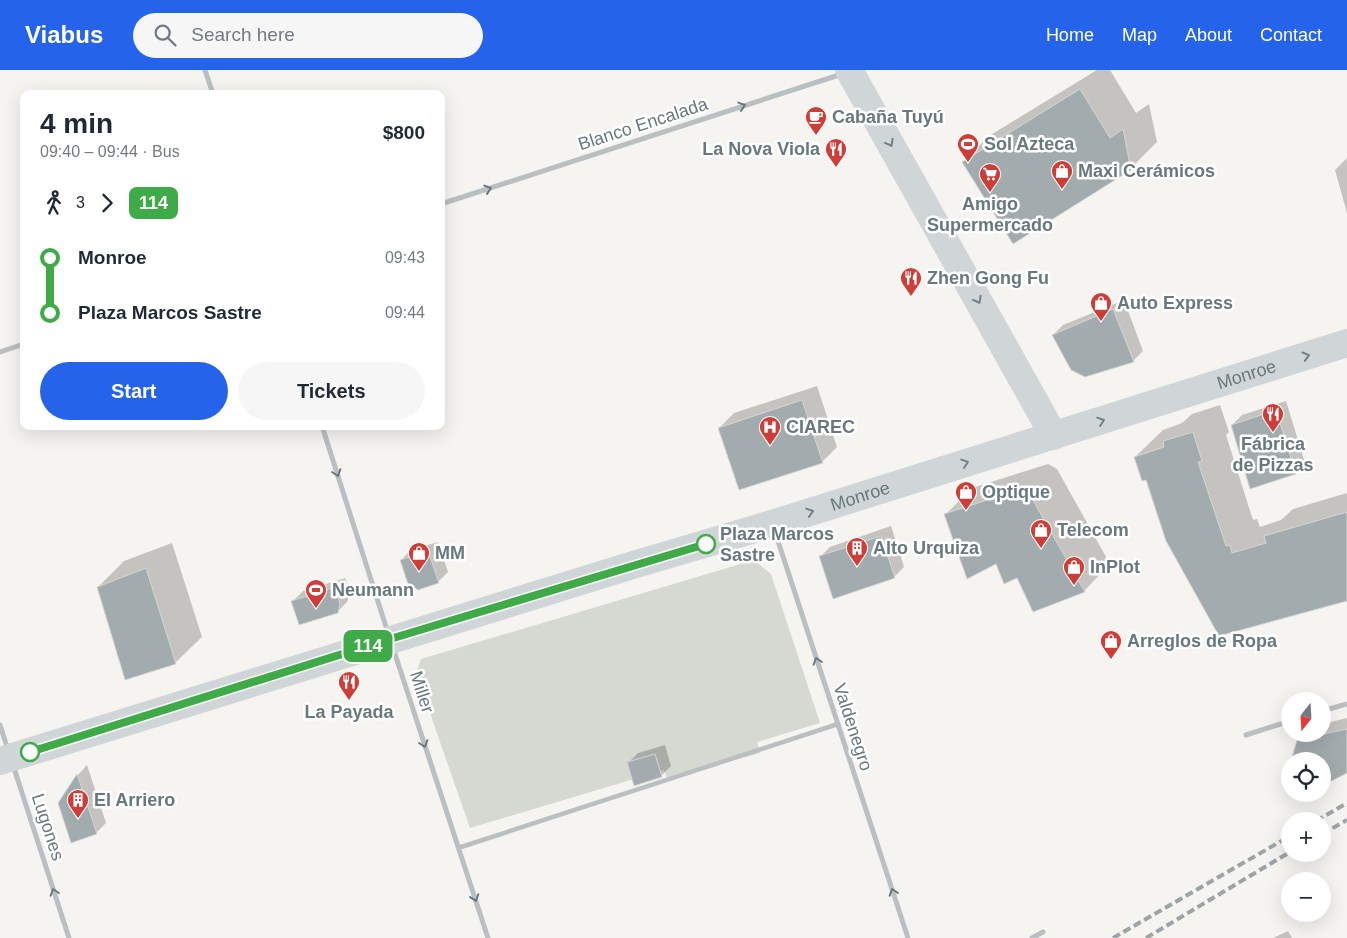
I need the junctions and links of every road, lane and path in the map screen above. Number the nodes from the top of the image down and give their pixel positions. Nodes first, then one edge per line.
1 (205, 70) edge
2 (851, 70) edge
3 (212, 90) edge
4 (445, 203) edge
5 (1347, 343) edge
6 (20, 345) edge
7 (0, 352) edge
8 (323, 430) edge
9 (1054, 436) junction
10 (772, 524) junction
11 (390, 639) junction
12 (1347, 704) edge
13 (1331, 708) edge
14 (838, 724) junction
15 (1281, 724) edge
16 (0, 725) edge
17 (1246, 735) dead end
18 (6, 759) edge
19 (458, 848) junction
20 (1043, 932) dead end
21 (69, 938) edge
22 (488, 938) edge
23 (908, 938) edge
24 (1032, 938) edge

1 - 3 street
4 -> 2 street, Blanco Encalada
2 -> 9 main road
9 -> 5 main road, Monroe
6 - 7 street
8 -> 11 street, Miller
10 -> 9 main road, Monroe
10 - 11 main road, Monroe
14 -> 10 street, Valdenegro
11 - 18 main road, Monroe
11 -> 19 street, Miller
12 - 13 street
14 - 19 street
23 -> 14 street, Valdenegro
15 - 17 street
16 - 18 street, Lugones
21 -> 18 street, Lugones
19 -> 22 street, Miller
20 - 24 street

